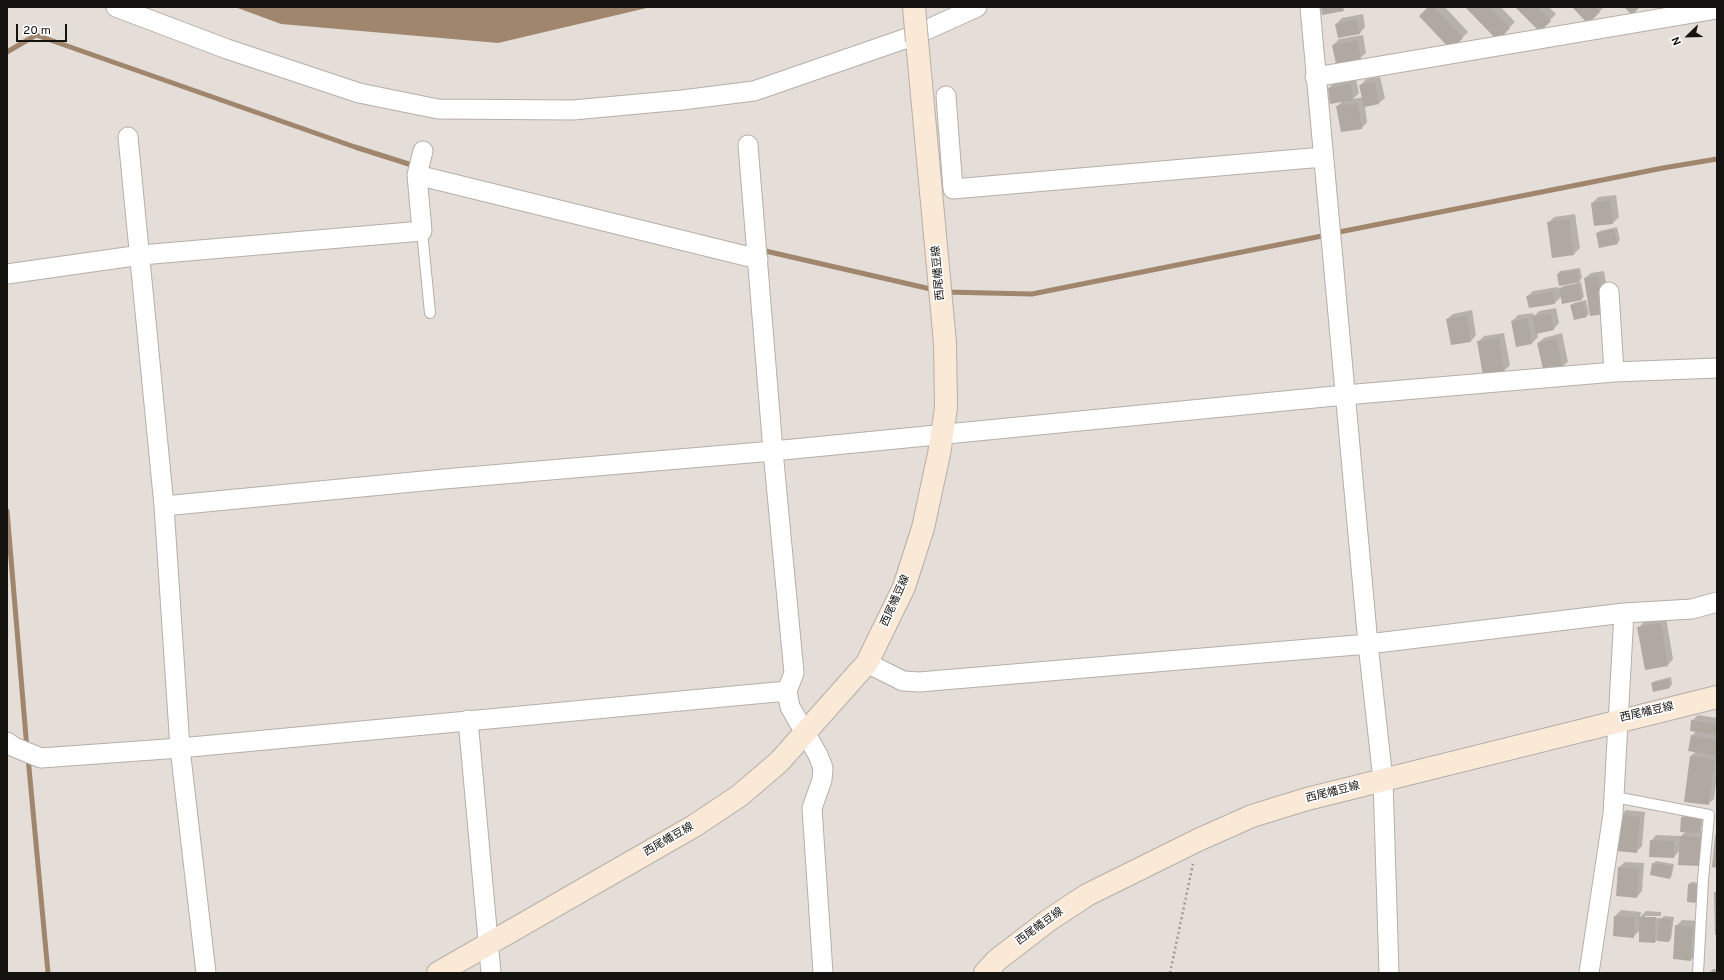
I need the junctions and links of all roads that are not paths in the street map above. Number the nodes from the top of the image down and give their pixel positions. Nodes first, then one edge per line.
1 (116, 7) edge
2 (914, 7) edge
3 (977, 7) edge
4 (1310, 7) edge
5 (1717, 9) edge
6 (1315, 77) junction
7 (946, 96) dead end
8 (128, 137) dead end
9 (748, 146) dead end
10 (423, 151) dead end
11 (1323, 157) junction
12 (417, 175) junction
13 (422, 231) junction
14 (141, 255) junction
15 (758, 259) junction
16 (7, 274) edge
17 (1609, 292) dead end
18 (430, 313) dead end
19 (1717, 368) edge
20 (1614, 372) junction
21 (1345, 395) junction
22 (942, 435) junction
23 (773, 451) junction
24 (164, 506) junction
25 (1717, 602) edge
26 (1624, 613) junction
27 (1368, 644) junction
28 (867, 663) junction
29 (787, 691) junction
30 (1717, 697) edge
31 (468, 720) junction
32 (1619, 720) junction
33 (805, 733) junction
34 (12, 745) edge
35 (180, 748) junction
36 (1383, 780) junction
37 (1615, 797) junction
38 (488, 944) junction
39 (206, 973) edge
40 (438, 973) edge
41 (490, 973) edge
42 (823, 973) edge
43 (985, 973) edge
44 (1389, 973) edge
45 (1589, 973) edge
46 (1698, 973) edge

1 - 3 street
2 - 22 main road, 西尾幡豆線, bridge
4 - 6 street
5 - 6 street
6 - 11 street
7 - 11 street
8 - 14 street
9 - 15 street
10 - 12 street
11 - 21 street
12 - 13 street
12 - 15 street
13 - 14 street
13 - 18 lane
14 - 16 street
14 - 24 street
15 - 23 street
17 - 20 street
19 - 20 street
20 - 21 street
21 - 22 street
21 - 27 street
22 - 23 street
22 - 28 main road, 西尾幡豆線
23 - 24 street
23 - 29 street
24 - 35 street
25 - 26 street
26 - 27 street
26 - 32 street
27 - 28 street
27 - 36 street
28 - 33 main road, 西尾幡豆線
29 - 31 street
29 - 33 street
30 - 32 main road, 西尾幡豆線
31 - 35 street
31 - 38 street
32 - 36 main road, 西尾幡豆線
32 - 37 street
33 - 38 main road, 西尾幡豆線
33 - 42 street
34 - 35 street
35 - 39 street
36 - 43 main road, 西尾幡豆線
36 - 44 street
37 - 45 street
37 - 46 lane
38 - 40 main road, 西尾幡豆線
38 - 41 street

